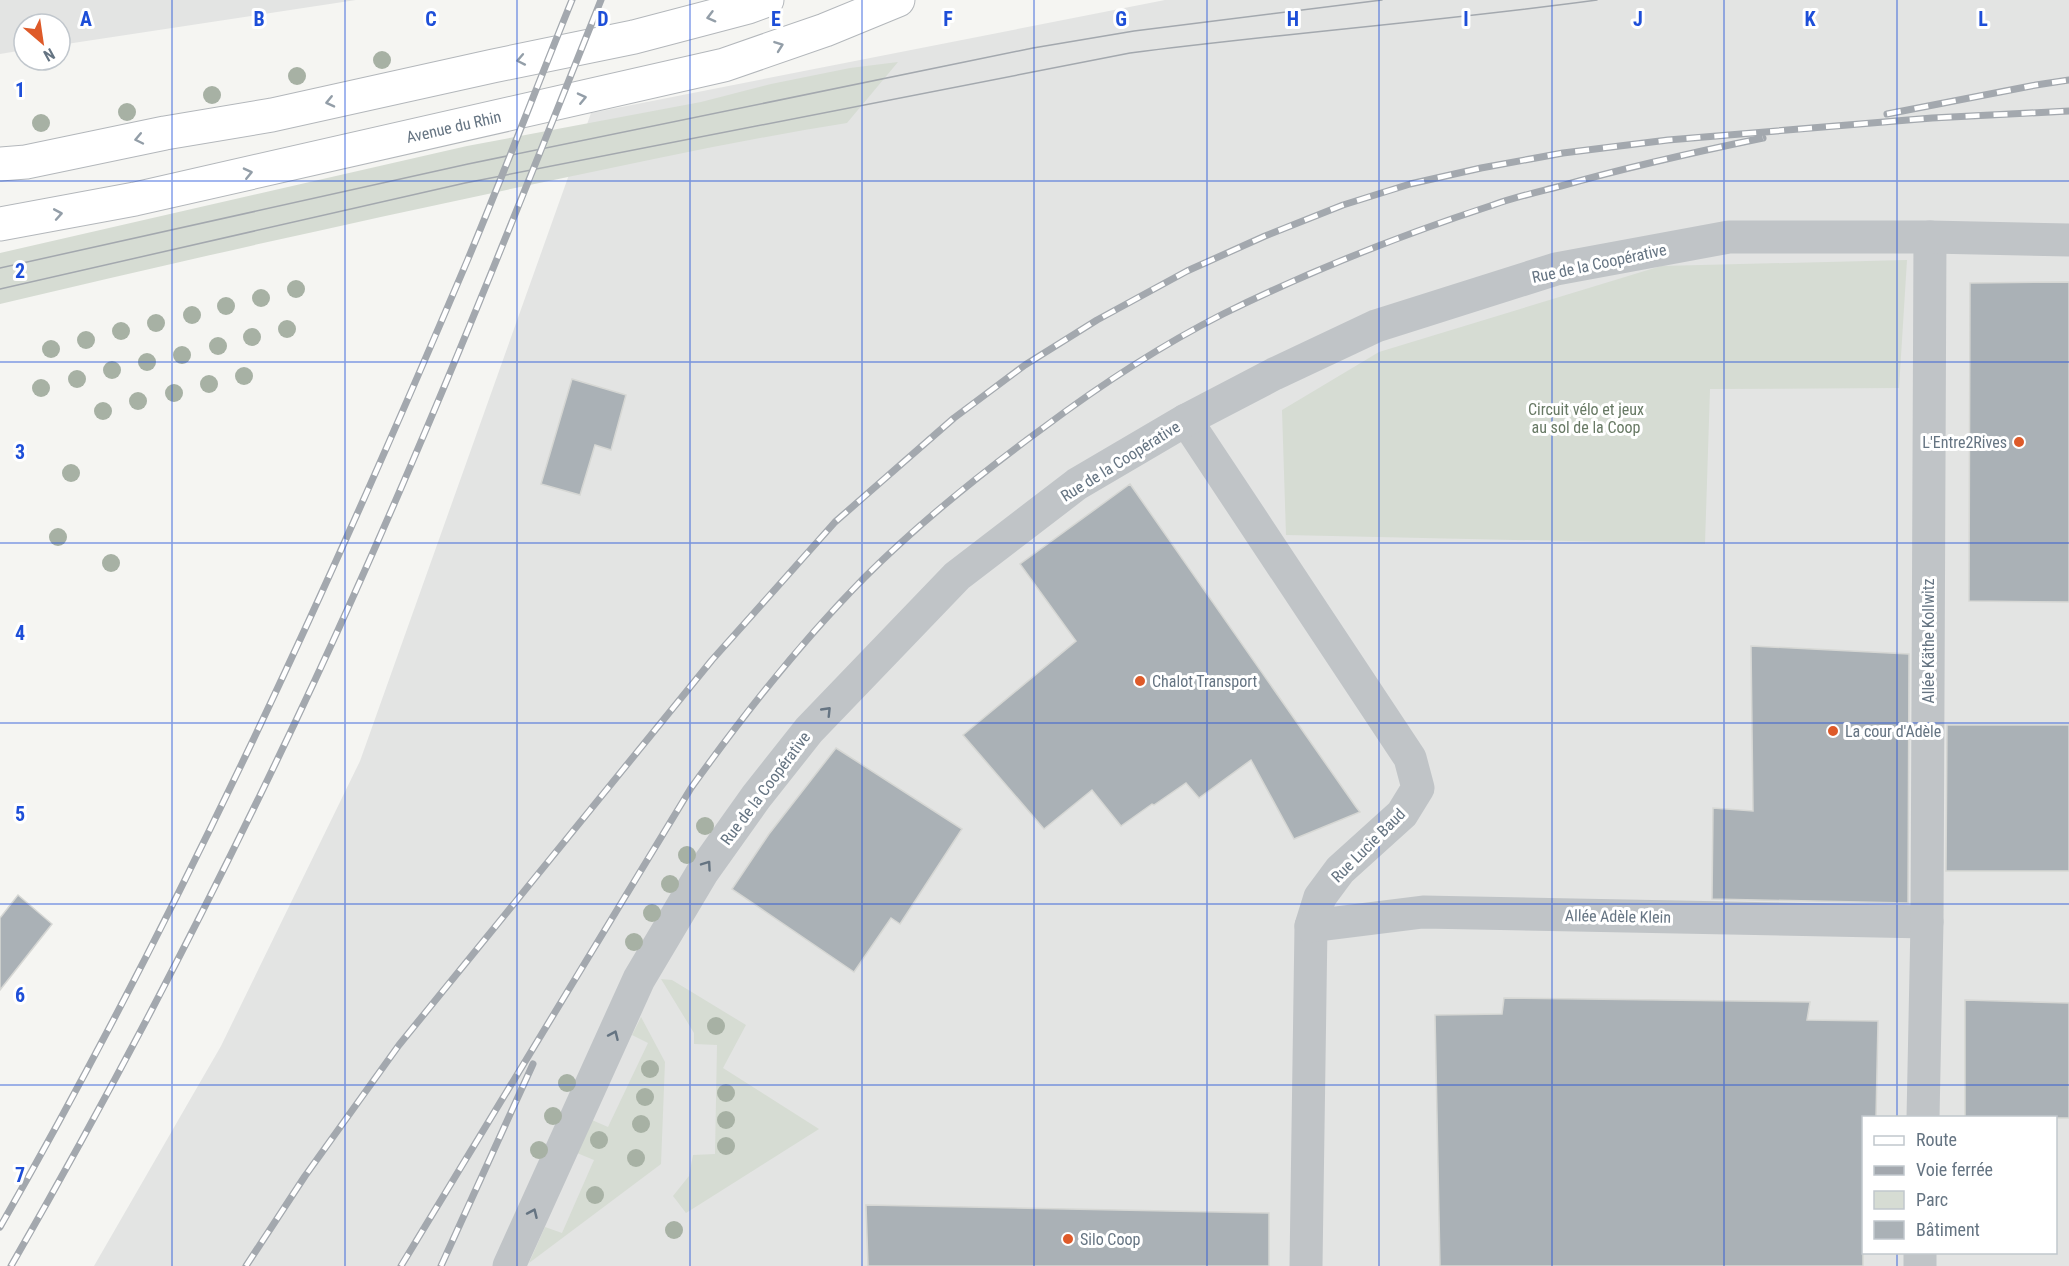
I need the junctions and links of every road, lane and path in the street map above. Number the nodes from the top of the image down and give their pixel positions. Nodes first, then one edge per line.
1 (767, 0) edge
2 (898, 0) edge
3 (0, 164) edge
4 (0, 224) edge
5 (1930, 237) junction
6 (2069, 240) edge
7 (1186, 420) junction
8 (1927, 922) junction
9 (1311, 926) junction
10 (1923, 1116) edge
11 (509, 1266) edge
12 (1306, 1266) edge

1 -> 3 main road
4 -> 2 main road, Avenue du Rhin
5 - 6 street, Rue de la Coopérative
5 - 7 street, Rue de la Coopérative
5 - 8 street, Allée Käthe Kollwitz
7 - 9 street, Rue Lucie Baud
11 -> 7 street, Rue de la Coopérative
8 - 9 street, Allée Adèle Klein
8 - 10 street, Allée Käthe Kollwitz
9 - 12 street, Rue Lucie Baud

